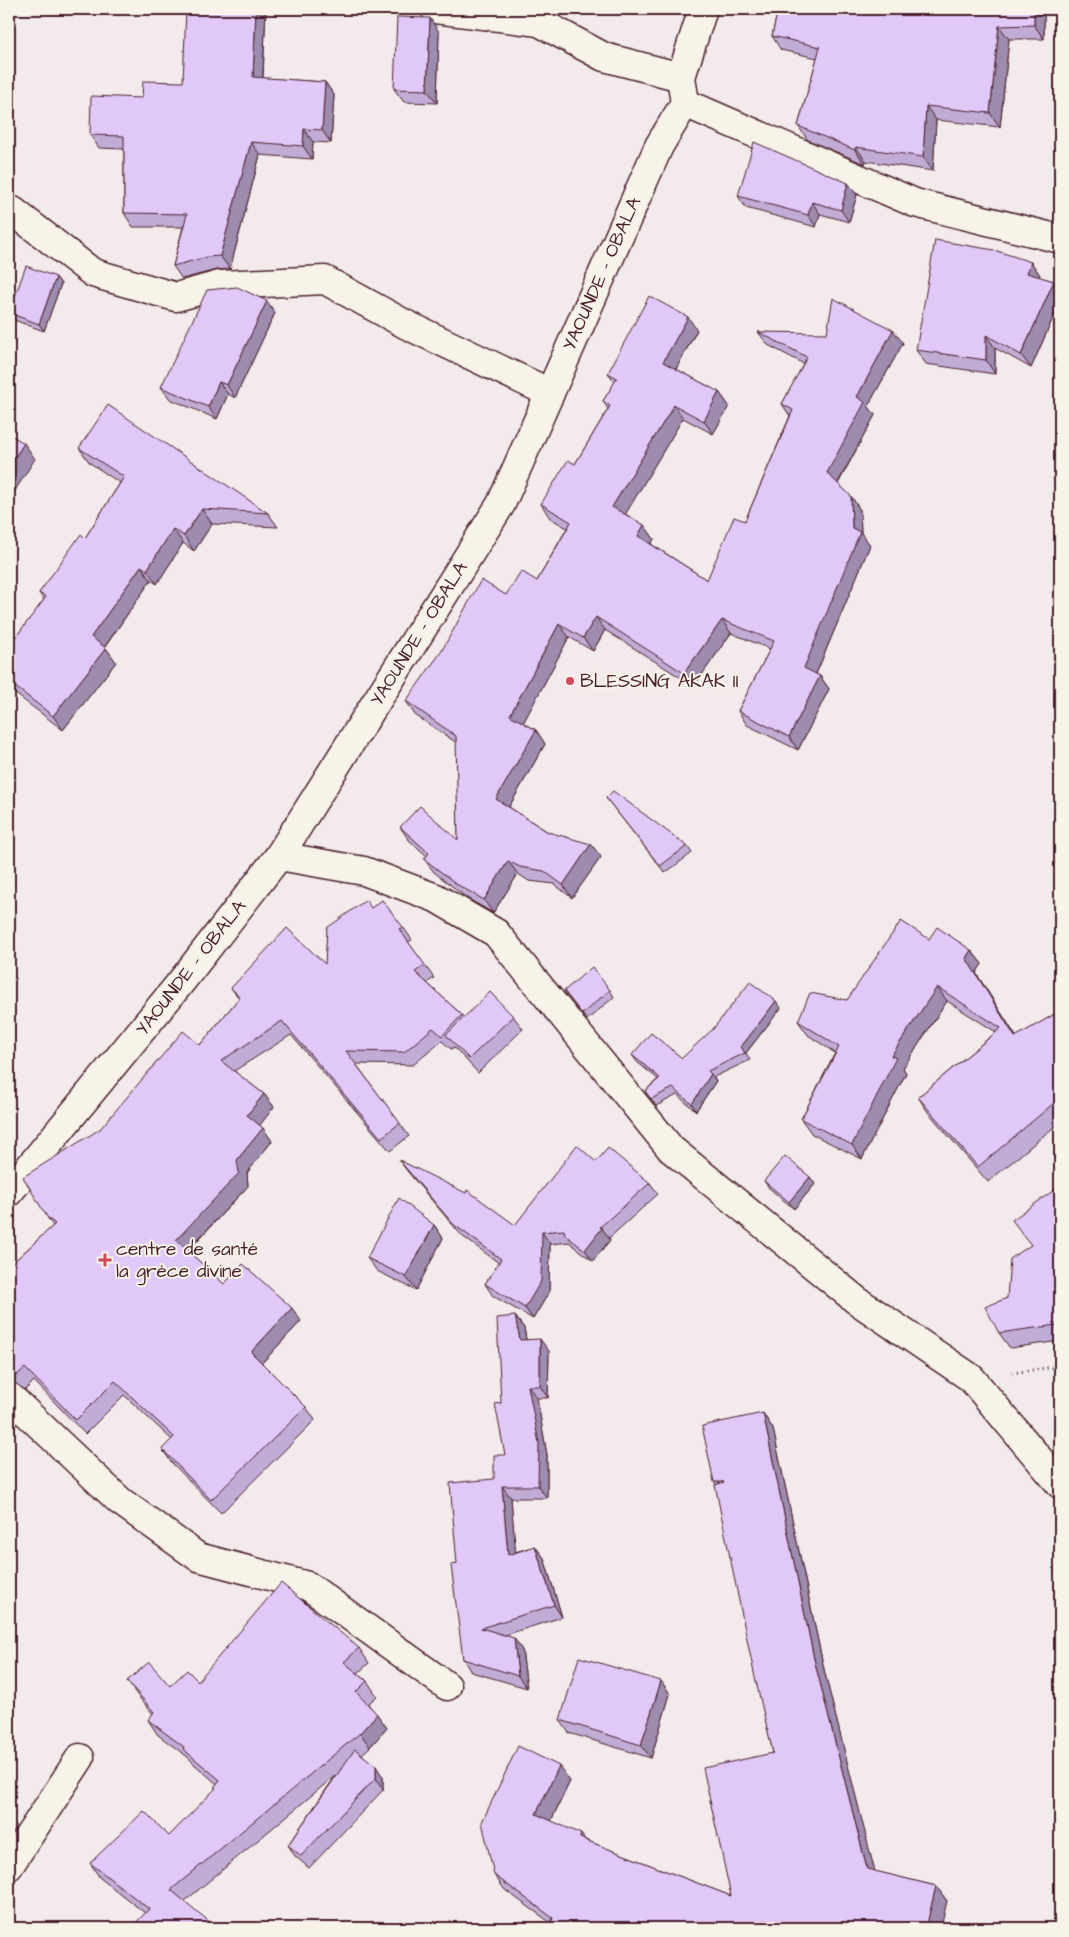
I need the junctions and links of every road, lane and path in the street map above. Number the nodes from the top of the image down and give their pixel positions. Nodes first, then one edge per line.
1 (435, 9) edge
2 (703, 9) edge
3 (683, 90) junction
4 (13, 211) dead end
5 (1060, 239) edge
6 (550, 392) junction
7 (279, 856) junction
8 (9, 1192) edge
9 (1060, 1366) edge
10 (971, 1378) junction
11 (9, 1396) edge
12 (1060, 1484) edge
13 (447, 1686) dead end
14 (80, 1758) dead end
15 (9, 1866) edge

1 - 3 main road
2 - 3 main road, YAOUNDE - OBALA
3 - 5 main road
3 - 6 main road, YAOUNDE - OBALA
4 - 6 main road
6 - 7 main road, YAOUNDE - OBALA
7 - 8 main road, YAOUNDE - OBALA
7 - 10 main road
9 - 10 path
10 - 12 main road
11 - 13 main road
14 - 15 main road

